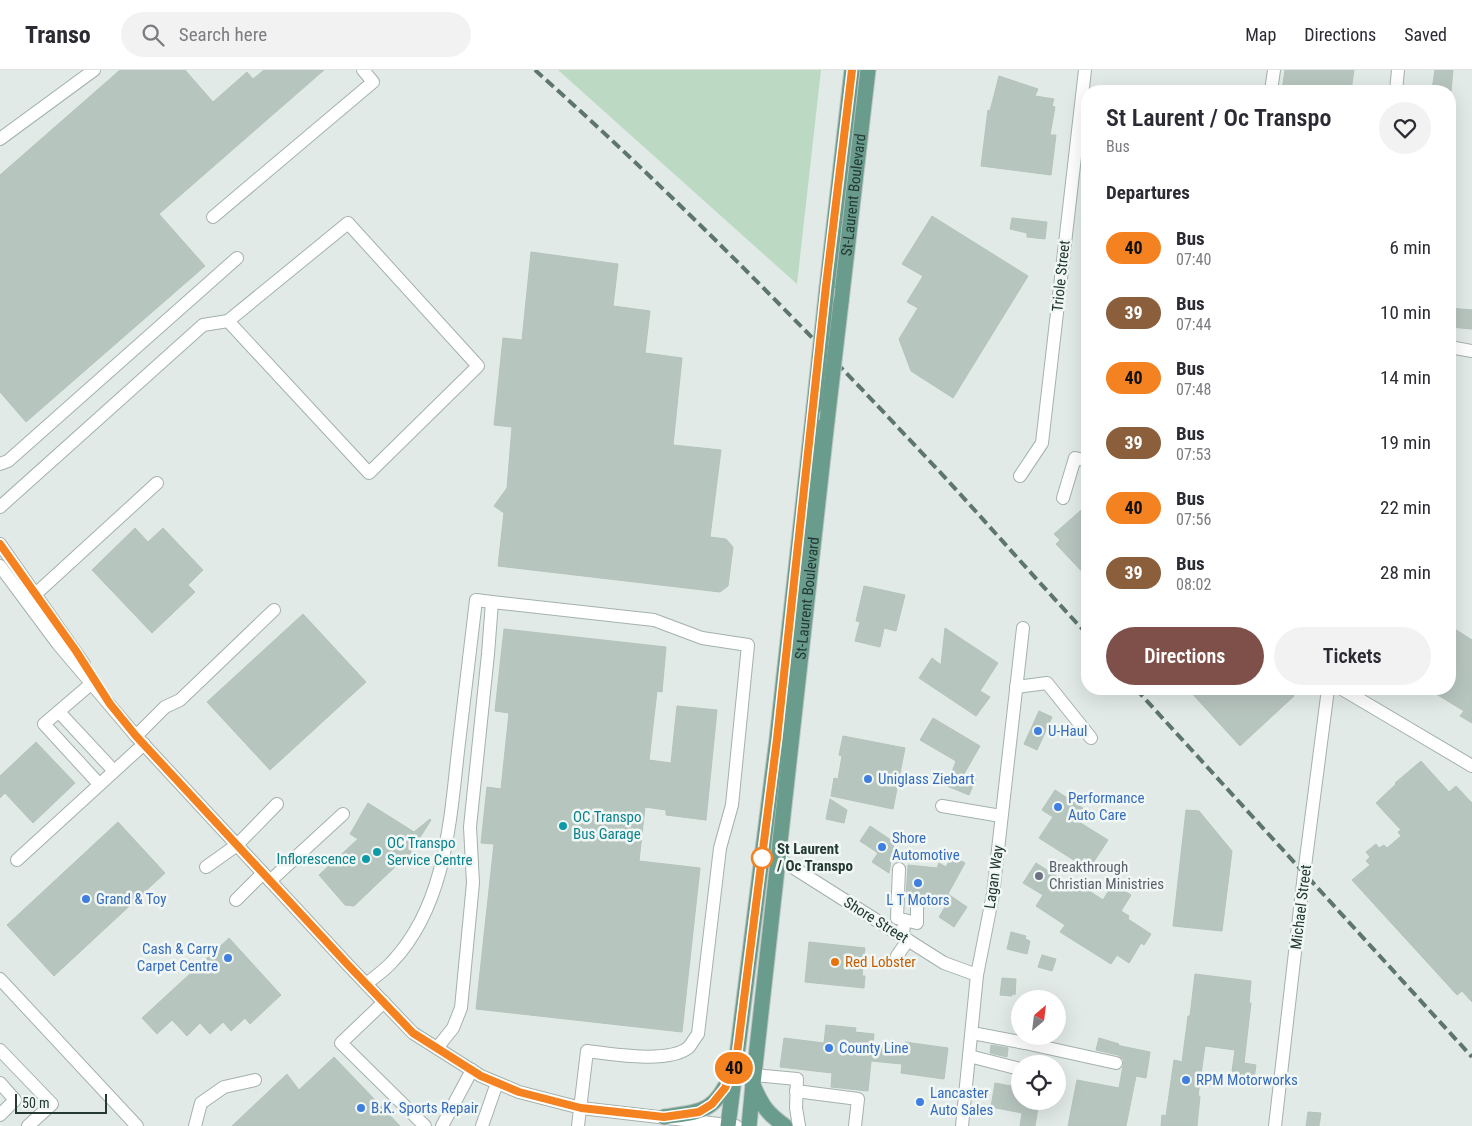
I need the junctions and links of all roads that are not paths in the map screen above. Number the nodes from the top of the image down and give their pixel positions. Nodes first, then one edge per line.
1 (94, 70) edge
2 (363, 70) edge
3 (852, 70) edge
4 (868, 70) edge
5 (1085, 70) edge
6 (1274, 70) edge
7 (1398, 70) edge
8 (1085, 85) edge
9 (1272, 85) edge
10 (1397, 85) edge
11 (1081, 125) edge
12 (0, 139) edge
13 (213, 217) dead end
14 (237, 258) dead end
15 (228, 321) junction
16 (1456, 348) edge
17 (1472, 351) edge
18 (1081, 459) edge
19 (0, 464) edge
20 (1020, 476) dead end
21 (157, 483) dead end
22 (1063, 498) dead end
23 (0, 507) edge
24 (0, 544) edge
25 (0, 566) edge
26 (31, 598) junction
27 (492, 602) junction
28 (274, 610) dead end
29 (1023, 628) dead end
30 (92, 683) junction
31 (1016, 686) junction
32 (1327, 695) edge
33 (1352, 695) edge
34 (110, 704) junction
35 (59, 712) junction
36 (1091, 738) dead end
37 (140, 740) junction
38 (1472, 766) edge
39 (114, 771) junction
40 (99, 784) junction
41 (277, 804) dead end
42 (942, 806) dead end
43 (343, 814) dead end
44 (1002, 816) junction
45 (237, 845) junction
46 (778, 858) junction
47 (17, 860) dead end
48 (206, 867) dead end
49 (899, 869) dead end
50 (267, 877) junction
51 (236, 900) dead end
52 (917, 906) dead end
53 (904, 920) junction
54 (906, 939) junction
55 (897, 956) dead end
56 (977, 975) junction
57 (0, 979) edge
58 (366, 984) junction
59 (384, 1002) junction
60 (972, 1033) junction
61 (437, 1048) junction
62 (0, 1050) edge
63 (969, 1056) junction
64 (736, 1062) junction
65 (1116, 1063) dead end
66 (1011, 1067) edge
67 (472, 1070) junction
68 (753, 1079) junction
69 (255, 1080) dead end
70 (0, 1083) edge
71 (497, 1083) junction
72 (796, 1091) junction
73 (581, 1108) junction
74 (0, 1115) edge
75 (664, 1117) junction
76 (28, 1126) edge
77 (137, 1126) edge
78 (195, 1126) edge
79 (425, 1126) edge
80 (442, 1126) edge
81 (482, 1126) edge
82 (578, 1126) edge
83 (679, 1126) edge
84 (731, 1126) edge
85 (749, 1126) edge
86 (786, 1126) edge
87 (799, 1126) edge
88 (855, 1126) edge
89 (962, 1126) edge
90 (1275, 1126) edge

1 - 12 street
2 - 13 street
3 - 64 main road, St-Laurent Boulevard, bridge
4 - 46 main road, St-Laurent Boulevard, bridge
5 - 8 street, Triole Street
6 - 9 street
7 - 10 street
11 - 20 street, Triole Street
14 - 19 street
15 - 15 street
15 - 23 street
16 - 17 street
18 - 22 street
21 - 26 street
24 - 26 street
25 - 26 street
26 - 30 street
26 - 34 street
27 - 58 street
27 - 61 street
27 - 73 street
28 - 37 street
29 - 31 street, Lagan Way
30 - 34 street
30 - 35 street
31 - 36 street
31 - 44 street, Lagan Way
32 - 90 street, Michael Street
33 - 38 street
34 - 37 street
35 - 39 street
35 - 40 street
37 - 39 street
37 - 45 street
39 - 40 street
40 - 47 street
41 - 45 street
42 - 44 street
43 - 50 street
44 - 56 street, Lagan Way
45 - 48 street
45 - 50 street
46 - 54 street, Shore Street
46 - 68 main road, St-Laurent Boulevard
49 - 53 street
50 - 51 street
50 - 58 street
52 - 53 street
53 - 54 street
54 - 55 street
54 - 56 street, Shore Street
56 - 60 street, Lagan Way
57 - 77 street
58 - 59 street
59 - 61 street
59 - 79 street
60 - 63 street, Lagan Way
60 - 65 street
61 - 67 street
62 - 76 street
63 - 66 street
63 - 89 street, Lagan Way
64 - 75 main road
64 - 84 main road, St-Laurent Boulevard
67 - 71 street
67 - 80 street
68 - 72 street
68 - 85 main road, St-Laurent Boulevard
68 - 86 main road
69 - 78 street
70 - 74 street
71 - 73 street
71 - 81 street
72 - 87 street
72 - 88 street
73 - 75 street
73 - 82 street
75 - 83 main road
75 - 84 street

